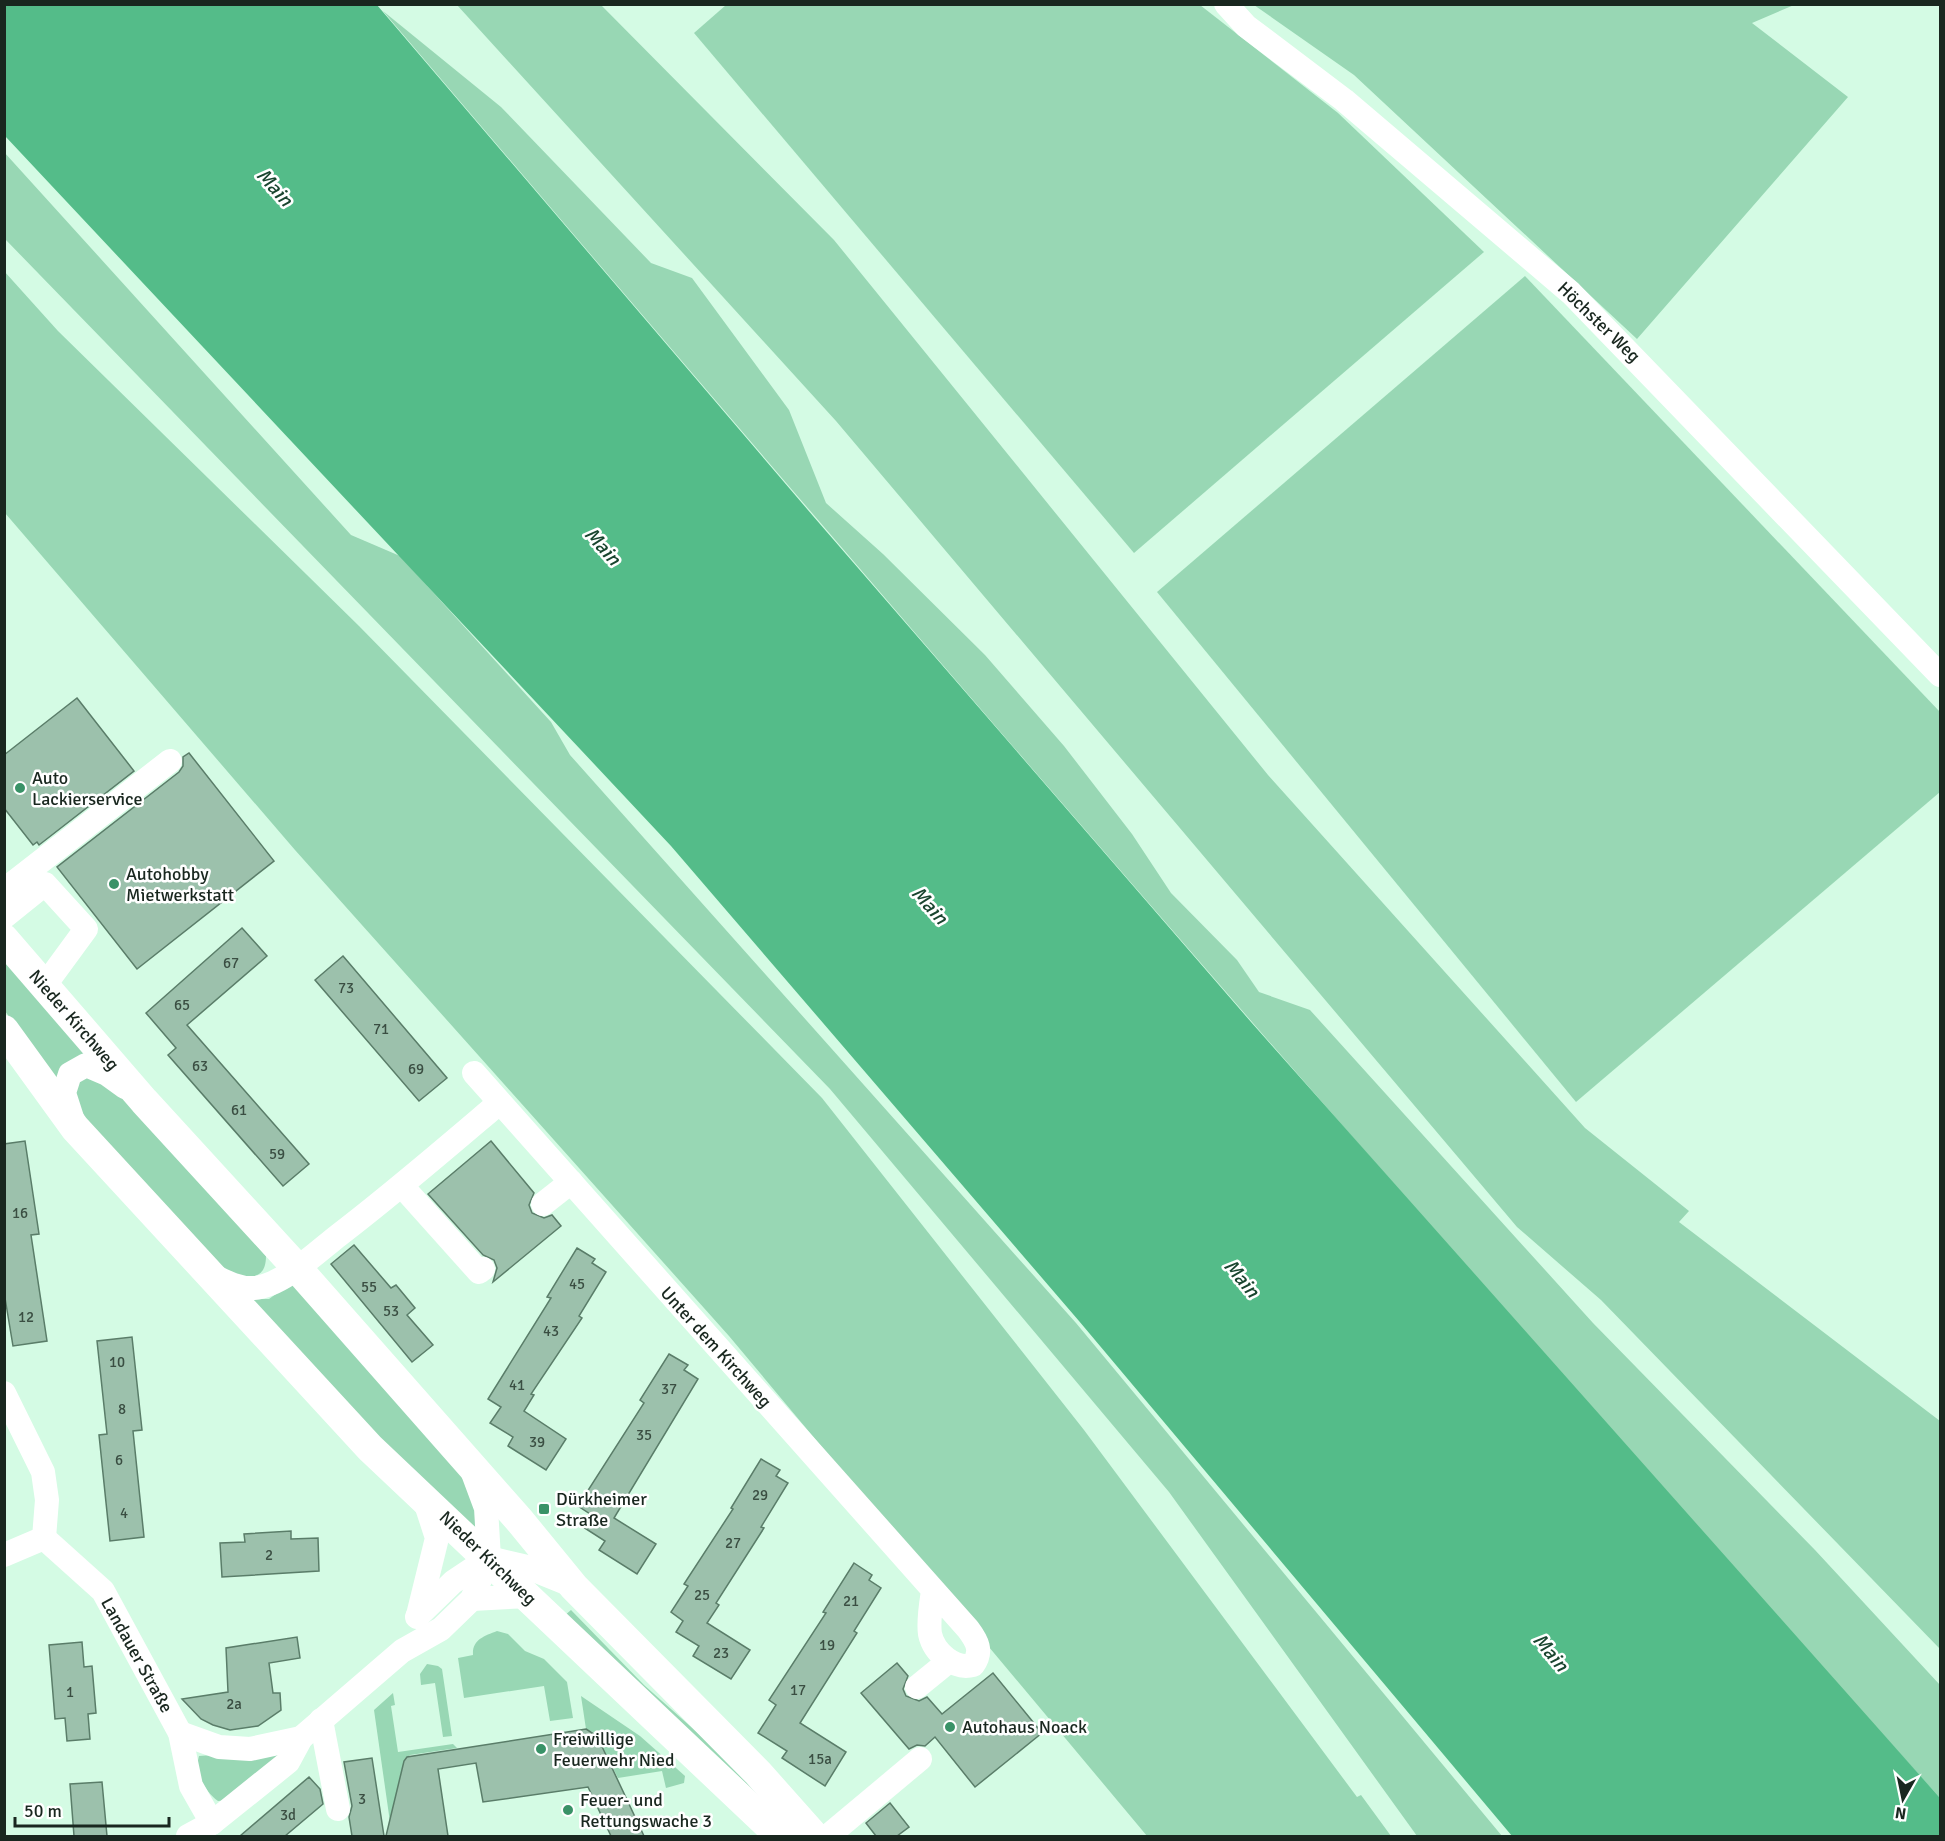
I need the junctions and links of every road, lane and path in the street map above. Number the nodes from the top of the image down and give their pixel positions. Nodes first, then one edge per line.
1 (1226, 4) edge
2 (1941, 675) edge
3 (170, 761) dead end
4 (4, 890) edge
5 (4, 917) edge
6 (4, 939) edge
7 (45, 985) junction
8 (4, 1030) edge
9 (474, 1073) dead end
10 (144, 1101) junction
11 (499, 1103) junction
12 (75, 1128) junction
13 (571, 1182) junction
14 (402, 1186) junction
15 (543, 1204) dead end
16 (264, 1233) junction
17 (297, 1268) junction
18 (483, 1269) dead end
19 (206, 1272) junction
20 (268, 1284) junction
21 (4, 1393) edge
22 (470, 1465) junction
23 (423, 1496) junction
24 (44, 1538) junction
25 (4, 1555) edge
26 (489, 1558) junction
27 (574, 1587) junction
28 (933, 1591) junction
29 (529, 1596) junction
30 (472, 1599) junction
31 (417, 1617) junction
32 (402, 1651) junction
33 (946, 1658) junction
34 (915, 1683) dead end
35 (321, 1720) junction
36 (180, 1734) junction
37 (301, 1738) junction
38 (920, 1759) dead end
39 (758, 1773) junction
40 (734, 1792) junction
41 (338, 1809) dead end
42 (212, 1823) junction
43 (188, 1836) edge
44 (780, 1836) edge
45 (814, 1836) edge
46 (828, 1836) edge

1 - 2 street, Höchster Weg
3 - 4 street
5 - 7 street
6 - 7 main road, Nieder Kirchweg
7 - 10 main road, Nieder Kirchweg
8 - 12 main road, Nieder Kirchweg
9 - 11 street, Unter dem Kirchweg
10 - 12 street, Nieder Kirchweg
10 - 16 main road, Nieder Kirchweg
11 - 13 street, Unter dem Kirchweg
11 - 14 street
12 - 19 main road, Nieder Kirchweg
13 - 15 street
13 - 28 street, Unter dem Kirchweg
14 - 17 street
14 - 18 street
16 - 17 main road, Nieder Kirchweg
16 - 20 street, Nieder Kirchweg
17 - 20 street, Nieder Kirchweg
17 - 22 main road, Nieder Kirchweg
19 - 20 street, Nieder Kirchweg
19 - 23 main road, Nieder Kirchweg
21 - 24 street
22 - 26 street
22 - 27 main road, Nieder Kirchweg
23 - 26 main road, Nieder Kirchweg
23 - 31 street
24 - 25 street
24 - 36 street, Landauer Straße
26 - 27 street
26 - 29 main road, Nieder Kirchweg
26 - 30 street
26 - 31 street
27 - 39 main road, Nieder Kirchweg
28 - 33 street
28 - 33 street, Unter dem Kirchweg
29 - 30 street
29 - 40 main road, Nieder Kirchweg
30 - 32 street
31 - 32 street
32 - 35 street
33 - 34 street
35 - 37 street
35 - 41 street
36 - 37 street, Landauer Straße
36 - 42 street, Landauer Straße
37 - 42 street
38 - 46 street
39 - 40 street
39 - 45 main road, Nieder Kirchweg
40 - 44 main road, Nieder Kirchweg
42 - 43 street

